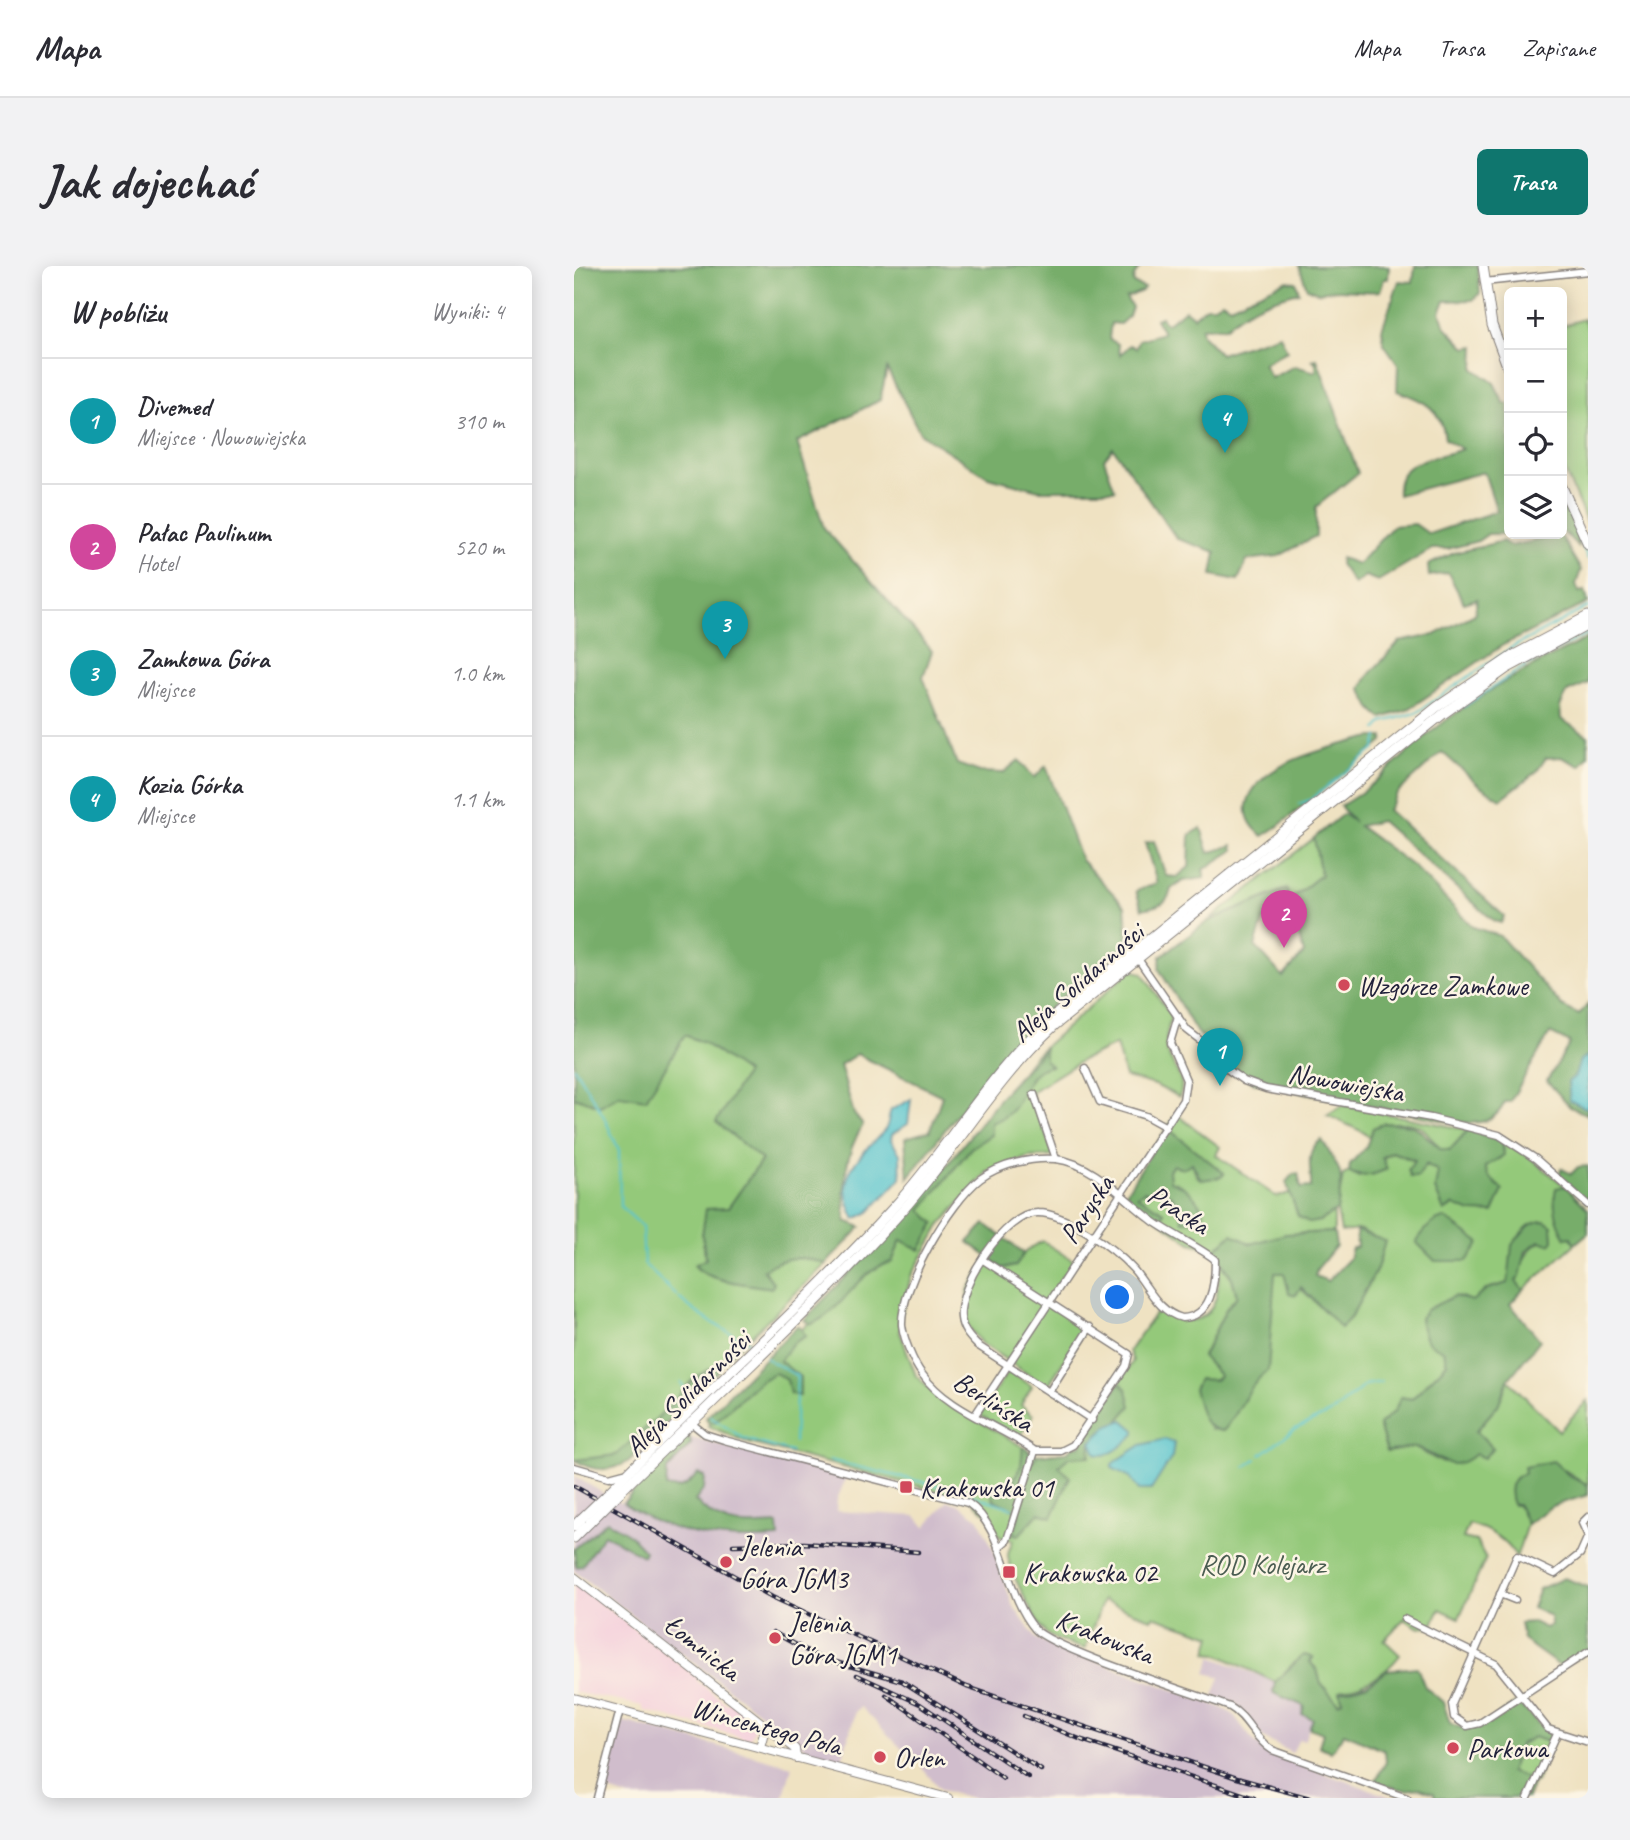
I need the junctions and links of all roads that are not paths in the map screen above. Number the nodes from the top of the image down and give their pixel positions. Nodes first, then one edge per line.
1 (1483, 266) edge
2 (1588, 271) edge
3 (1484, 282) junction
4 (1504, 357) edge
5 (1567, 498) edge
6 (1588, 544) edge
7 (1588, 615) edge
8 (1588, 625) edge
9 (1135, 955) junction
10 (1178, 1017) junction
11 (1085, 1068) dead end
12 (1034, 1094) dead end
13 (1166, 1127) junction
14 (1056, 1159) junction
15 (1120, 1194) junction
16 (1588, 1205) edge
17 (1093, 1237) junction
18 (983, 1260) junction
19 (1050, 1302) junction
20 (1090, 1327) junction
21 (1007, 1366) junction
22 (1049, 1392) junction
23 (975, 1415) junction
24 (690, 1419) junction
25 (1092, 1420) junction
26 (1035, 1451) junction
27 (574, 1467) edge
28 (632, 1468) junction
29 (610, 1495) junction
30 (1588, 1517) edge
31 (586, 1520) junction
32 (574, 1526) edge
33 (1588, 1536) edge
34 (574, 1538) edge
35 (998, 1548) junction
36 (574, 1577) edge
37 (1500, 1594) junction
38 (1515, 1600) dead end
39 (1404, 1619) dead end
40 (1588, 1652) edge
41 (1474, 1654) junction
42 (1522, 1694) junction
43 (574, 1698) edge
44 (620, 1710) junction
45 (766, 1725) junction
46 (1557, 1734) junction
47 (1588, 1742) edge
48 (760, 1748) junction
49 (796, 1758) junction
50 (597, 1798) edge
51 (948, 1798) edge
52 (1407, 1798) edge
53 (1528, 1798) edge

1 - 3 main road
2 - 3 street
3 - 4 main road
5 - 6 main road
7 - 9 main road, Aleja Solidarności
8 - 9 main road, Aleja Solidarności
9 - 10 street, Nowowiejska
9 - 24 main road, Aleja Solidarności
10 - 13 street, Paryska
10 - 16 street, Nowowiejska
11 - 13 street
12 - 14 street
13 - 15 street, Paryska
14 - 15 street, Berlińska
14 - 23 street, Berlińska
15 - 17 street, Paryska
15 - 17 street, Praska
17 - 18 street
17 - 19 street, Paryska
18 - 19 street
18 - 21 street
19 - 20 street
19 - 21 street, Paryska
20 - 22 street
20 - 25 street
21 - 22 street
21 - 23 street, Paryska
22 - 25 street
23 - 26 street, Berlińska
24 - 28 main road, Aleja Solidarności
24 - 29 main road, Aleja Solidarności
24 - 35 street, Krakowska
25 - 26 street
26 - 35 street, Berlińska
27 - 28 street
27 - 29 street
28 - 29 main road, Aleja Solidarności
29 - 31 main road, Aleja Solidarności, bridge
30 - 33 street
31 - 32 main road, Aleja Solidarności
31 - 34 main road, Aleja Solidarności
33 - 37 street
35 - 52 street, Krakowska
36 - 45 street, Łomnicka
37 - 38 street
37 - 41 street
39 - 41 street
40 - 42 street
41 - 42 street
41 - 42 street
42 - 46 street
43 - 44 street, Wincentego Pola
44 - 48 street, Wincentego Pola
44 - 50 street
45 - 48 street
45 - 49 street, Łomnicka
46 - 47 street
46 - 53 street
48 - 49 street, Wincentego Pola
49 - 51 street, Wincentego Pola

